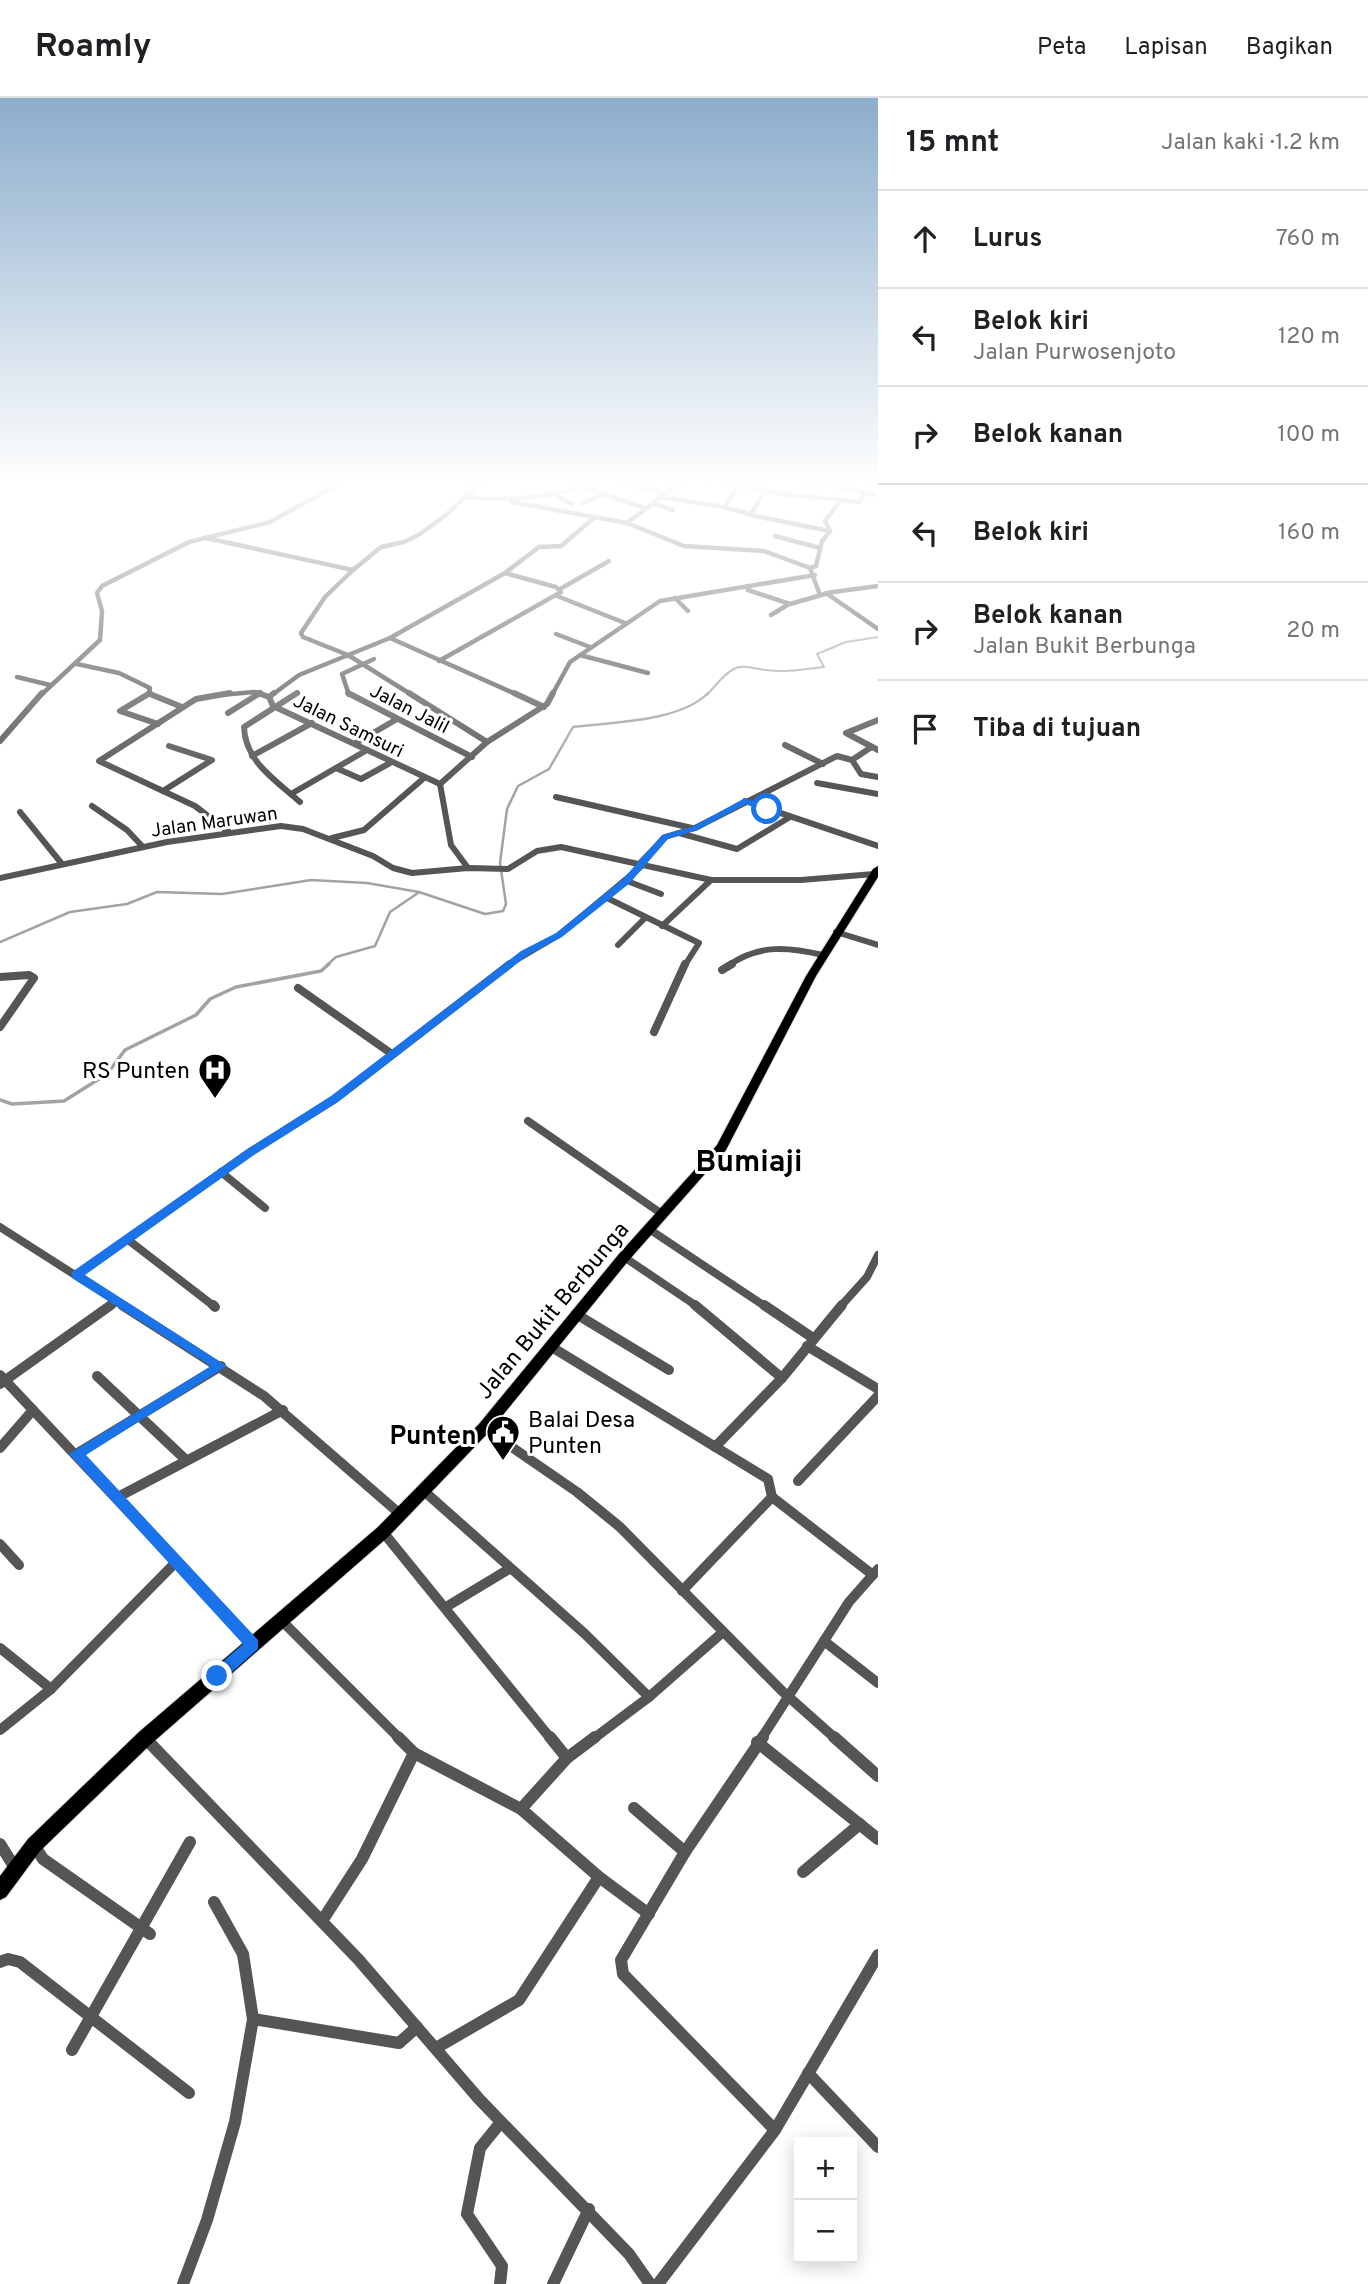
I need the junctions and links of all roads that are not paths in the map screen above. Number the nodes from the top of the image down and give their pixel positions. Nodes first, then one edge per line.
1 (110, 583) edge
2 (340, 583) edge
3 (487, 583) edge
4 (539, 583) edge
5 (570, 583) edge
6 (775, 583) edge
7 (818, 583) edge
8 (878, 586) edge
9 (560, 589) junction
10 (745, 589) junction
11 (823, 594) junction
12 (557, 596) junction
13 (675, 598) junction
14 (789, 604) junction
15 (688, 611) dead end
16 (771, 615) dead end
17 (625, 623) junction
18 (878, 629) edge
19 (556, 634) dead end
20 (390, 638) junction
21 (590, 648) junction
22 (580, 654) junction
23 (348, 655) junction
24 (374, 659) dead end
25 (439, 661) junction
26 (77, 664) junction
27 (361, 666) junction
28 (648, 673) dead end
29 (17, 677) dead end
30 (50, 685) junction
31 (261, 693) junction
32 (298, 693) dead end
33 (150, 694) junction
34 (269, 697) junction
35 (273, 706) junction
36 (544, 707) junction
37 (182, 708) junction
38 (228, 713) dead end
39 (397, 719) junction
40 (878, 720) edge
41 (312, 723) junction
42 (158, 724) junction
43 (0, 741) edge
44 (487, 742) junction
45 (356, 743) junction
46 (785, 745) dead end
47 (169, 746) dead end
48 (870, 748) junction
49 (367, 750) junction
50 (878, 750) edge
51 (252, 756) junction
52 (472, 757) junction
53 (852, 760) junction
54 (390, 763) junction
55 (823, 764) junction
56 (336, 768) junction
57 (878, 777) edge
58 (424, 778) junction
59 (817, 783) dead end
60 (440, 784) junction
61 (163, 791) junction
62 (291, 794) junction
63 (878, 794) edge
64 (556, 797) dead end
65 (745, 801) junction
66 (300, 803) dead end
67 (92, 806) dead end
68 (20, 812) dead end
69 (790, 817) junction
70 (695, 828) junction
71 (229, 832) junction
72 (679, 833) junction
73 (330, 839) junction
74 (878, 846) edge
75 (143, 847) junction
76 (62, 864) junction
77 (642, 864) junction
78 (468, 867) junction
79 (876, 872) edge
80 (0, 878) edge
81 (711, 880) junction
82 (627, 881) junction
83 (661, 894) dead end
84 (607, 898) junction
85 (645, 918) junction
86 (662, 926) junction
87 (836, 932) junction
88 (618, 945) dead end
89 (878, 945) edge
90 (823, 955) junction
91 (722, 970) dead end
92 (0, 977) edge
93 (298, 988) dead end
94 (0, 1027) edge
95 (654, 1032) dead end
96 (392, 1054) junction
97 (528, 1121) dead end
98 (221, 1172) junction
99 (265, 1208) dead end
100 (662, 1214) junction
101 (0, 1227) edge
102 (649, 1229) junction
103 (127, 1239) junction
104 (878, 1255) edge
105 (624, 1257) junction
106 (76, 1275) junction
107 (117, 1301) junction
108 (215, 1307) dead end
109 (576, 1314) junction
110 (810, 1342) junction
111 (550, 1346) junction
112 (221, 1366) junction
113 (669, 1370) dead end
114 (97, 1377) dead end
115 (782, 1378) junction
116 (2, 1380) edge
117 (878, 1390) edge
118 (878, 1396) edge
119 (33, 1410) junction
120 (283, 1410) junction
121 (140, 1416) junction
122 (484, 1428) junction
123 (715, 1447) junction
124 (0, 1448) edge
125 (76, 1454) junction
126 (186, 1460) junction
127 (797, 1481) dead end
128 (425, 1492) junction
129 (118, 1497) junction
130 (772, 1497) junction
131 (400, 1514) junction
132 (383, 1532) junction
133 (0, 1544) edge
134 (176, 1562) junction
135 (19, 1565) dead end
136 (509, 1569) junction
137 (875, 1572) edge
138 (682, 1591) junction
139 (446, 1607) junction
140 (282, 1621) junction
141 (723, 1632) junction
142 (824, 1641) junction
143 (253, 1644) junction
144 (0, 1648) edge
145 (878, 1683) edge
146 (51, 1689) junction
147 (649, 1697) junction
148 (789, 1698) junction
149 (0, 1730) edge
150 (145, 1738) junction
151 (757, 1742) junction
152 (414, 1753) junction
153 (567, 1758) junction
154 (878, 1776) edge
155 (521, 1808) junction
156 (634, 1808) dead end
157 (860, 1824) junction
158 (878, 1839) edge
159 (190, 1842) dead end
160 (0, 1844) edge
161 (39, 1852) junction
162 (685, 1852) junction
163 (15, 1868) junction
164 (803, 1872) dead end
165 (599, 1877) junction
166 (0, 1891) edge
167 (214, 1902) dead end
168 (649, 1914) junction
169 (323, 1921) junction
170 (146, 1930) junction
171 (878, 1955) edge
172 (0, 1962) edge
173 (92, 2016) junction
174 (253, 2019) junction
175 (417, 2026) junction
176 (436, 2048) junction
177 (72, 2050) dead end
178 (808, 2073) junction
179 (189, 2093) dead end
180 (500, 2120) junction
181 (775, 2130) junction
182 (878, 2147) edge
183 (589, 2209) junction
184 (183, 2284) edge
185 (500, 2284) edge
186 (553, 2284) edge
187 (650, 2284) edge
188 (658, 2284) edge

1 - 26 street
2 - 23 street
3 - 20 street
4 - 9 street
5 - 9 street
6 - 10 street
7 - 11 street
8 - 11 street
9 - 12 street
10 - 13 street
10 - 14 street
11 - 14 street
11 - 18 street
12 - 17 street
12 - 25 street
13 - 15 street
13 - 17 street
14 - 16 street
17 - 21 street
19 - 21 street
20 - 23 street
20 - 25 street
21 - 22 street
22 - 28 street
22 - 36 street
23 - 27 street
23 - 34 street
24 - 27 street, Jalan Jalil
25 - 36 street
26 - 30 street
26 - 33 street
27 - 39 street, Jalan Jalil
27 - 44 street
29 - 30 street
30 - 43 street
31 - 34 street, Jalan Samsuri
31 - 37 street, Jalan Samsuri
31 - 38 street
32 - 35 street
33 - 37 street
33 - 42 street
34 - 35 street, Jalan Samsuri
35 - 41 street, Jalan Samsuri
35 - 51 street
36 - 44 street
37 - 42 street, Jalan Samsuri
39 - 45 street
39 - 52 street, Jalan Jalil
40 - 48 street
41 - 45 street, Jalan Samsuri
41 - 51 street
42 - 61 street, Jalan Samsuri
44 - 52 street
45 - 49 street, Jalan Samsuri
46 - 55 street
47 - 61 street
48 - 50 street
48 - 53 street
49 - 54 street, Jalan Samsuri
49 - 56 street
51 - 62 street
52 - 60 street
53 - 55 street
53 - 57 street
54 - 56 street
54 - 58 street, Jalan Samsuri
55 - 65 street
56 - 62 street
58 - 60 street, Jalan Samsuri
58 - 73 street
59 - 63 street
60 - 78 street
61 - 71 street, Jalan Samsuri
62 - 66 street
64 - 70 street
65 - 69 street
65 - 70 street
67 - 75 street
68 - 76 street
69 - 72 street
69 - 74 street
70 - 72 street
71 - 73 street, Jalan Maruwan
71 - 75 street, Jalan Maruwan
72 - 77 street
73 - 78 street, Jalan Maruwan
75 - 76 street, Jalan Maruwan
76 - 80 street, Jalan Maruwan
77 - 78 street, Jalan Maruwan
77 - 81 street, Jalan Maruwan
77 - 82 street
79 - 81 street, Jalan Maruwan
79 - 87 main road, Jalan Bukit Berbunga
81 - 86 street
82 - 83 street
82 - 84 street
84 - 85 street
84 - 96 street
85 - 86 street
85 - 88 street
86 - 95 street
87 - 89 street
87 - 90 main road, Jalan Bukit Berbunga
90 - 91 street
90 - 100 main road, Jalan Bukit Berbunga
92 - 94 street
93 - 96 street
96 - 98 street
97 - 100 street
98 - 99 street
98 - 103 street
100 - 102 main road, Jalan Bukit Berbunga
101 - 106 street
102 - 105 main road, Jalan Bukit Berbunga
102 - 110 street
103 - 106 street
103 - 108 street
104 - 110 street
105 - 109 main road, Jalan Bukit Berbunga
105 - 115 street
106 - 107 street
107 - 112 street
107 - 116 street
109 - 111 main road, Jalan Bukit Berbunga
109 - 113 street
110 - 115 street
110 - 117 street
111 - 122 main road, Jalan Bukit Berbunga
111 - 123 street
112 - 120 street
112 - 121 street
114 - 121 street
115 - 123 street
116 - 119 street
118 - 127 street
119 - 124 street
119 - 125 street
120 - 126 street
120 - 131 street
121 - 125 street
121 - 126 street
122 - 128 main road, Jalan Bukit Berbunga
122 - 138 street
123 - 130 street
125 - 129 street
126 - 129 street
128 - 131 main road, Jalan Bukit Berbunga
128 - 136 street
129 - 134 street
130 - 137 street
130 - 138 street
131 - 132 main road, Jalan Bukit Berbunga
132 - 139 street
132 - 140 main road, Jalan Bukit Berbunga
133 - 135 street
134 - 143 street
134 - 146 street
136 - 139 street
136 - 147 street
137 - 142 street
138 - 141 street
139 - 153 street
140 - 143 main road, Jalan Bukit Berbunga
140 - 152 street
141 - 147 street
141 - 148 street
142 - 145 street
142 - 148 street
143 - 150 main road, Jalan Bukit Berbunga
144 - 146 street
146 - 149 street
147 - 153 street
148 - 151 street
148 - 154 street
150 - 161 main road, Jalan Bukit Berbunga
150 - 169 street
151 - 157 street
151 - 162 street
152 - 155 street
152 - 169 street
153 - 155 street
155 - 165 street
156 - 162 street
157 - 158 street
157 - 164 street
159 - 170 street
160 - 163 street
161 - 163 main road, Jalan Bukit Berbunga
161 - 170 street
162 - 168 street
163 - 166 main road, Jalan Bukit Berbunga
165 - 168 street
165 - 176 street
167 - 174 street
168 - 181 street
169 - 175 street
170 - 173 street
171 - 178 street
172 - 173 street
173 - 177 street
173 - 179 street
174 - 175 street
174 - 184 street
175 - 176 street
176 - 180 street
178 - 181 street
178 - 182 street
180 - 183 street
180 - 185 street
181 - 188 street
183 - 186 street
183 - 187 street

